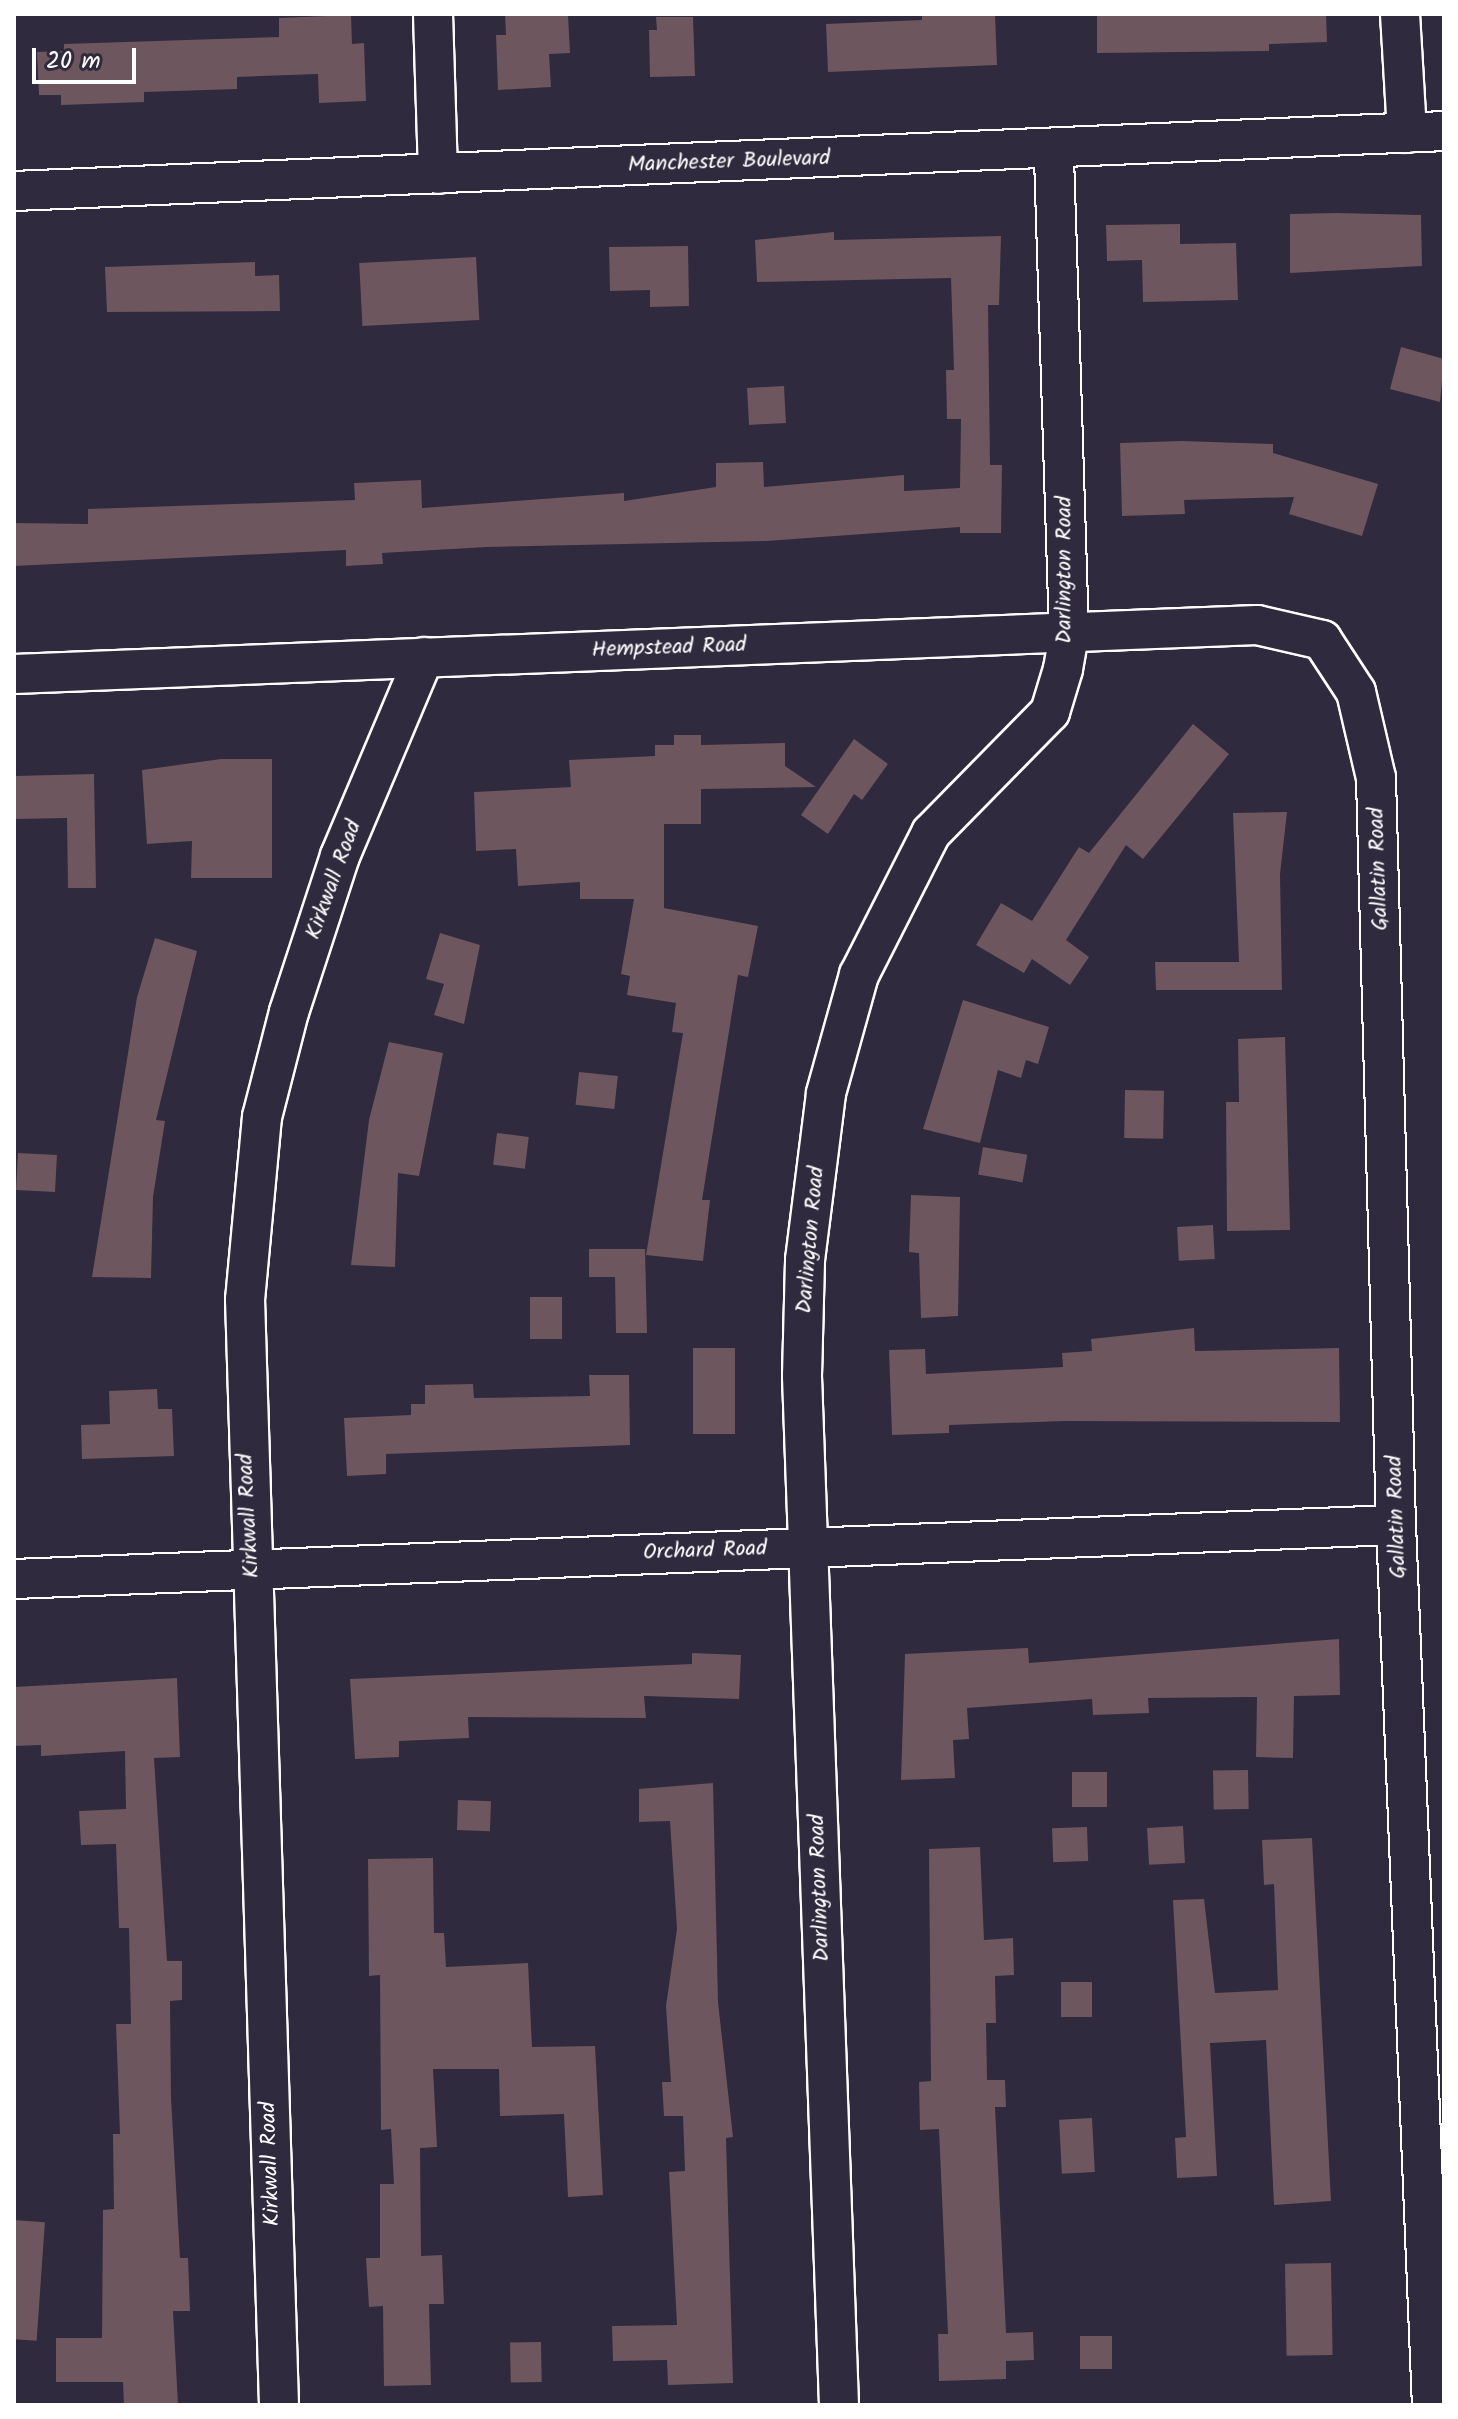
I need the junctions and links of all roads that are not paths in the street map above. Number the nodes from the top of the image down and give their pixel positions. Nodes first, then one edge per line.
1 (433, 14) edge
2 (1400, 14) edge
3 (1426, 132) edge
4 (1054, 149) junction
5 (438, 174) junction
6 (14, 191) edge
7 (1069, 634) junction
8 (1322, 640) joint
9 (424, 657) junction
10 (14, 674) edge
11 (1396, 1525) junction
12 (808, 1548) junction
13 (252, 1567) junction
14 (14, 1579) edge
15 (279, 2405) edge
16 (839, 2405) edge
17 (1432, 2405) edge

1 - 5 street
2 - 3 street
3 - 4 street, Manchester Boulevard
4 - 5 street, Manchester Boulevard
4 - 7 street, Darlington Road
5 - 6 street, Manchester Boulevard
7 - 8 street, Hempstead Road
7 - 9 street, Hempstead Road
7 - 12 street, Darlington Road
8 - 11 street, Gallatin Road
9 - 10 street, Hempstead Road
9 - 13 street, Kirkwall Road
11 - 12 street, Orchard Road
11 - 17 street, Gallatin Road
12 - 13 street, Orchard Road
12 - 16 street, Darlington Road
13 - 14 street, Orchard Road
13 - 15 street, Kirkwall Road

